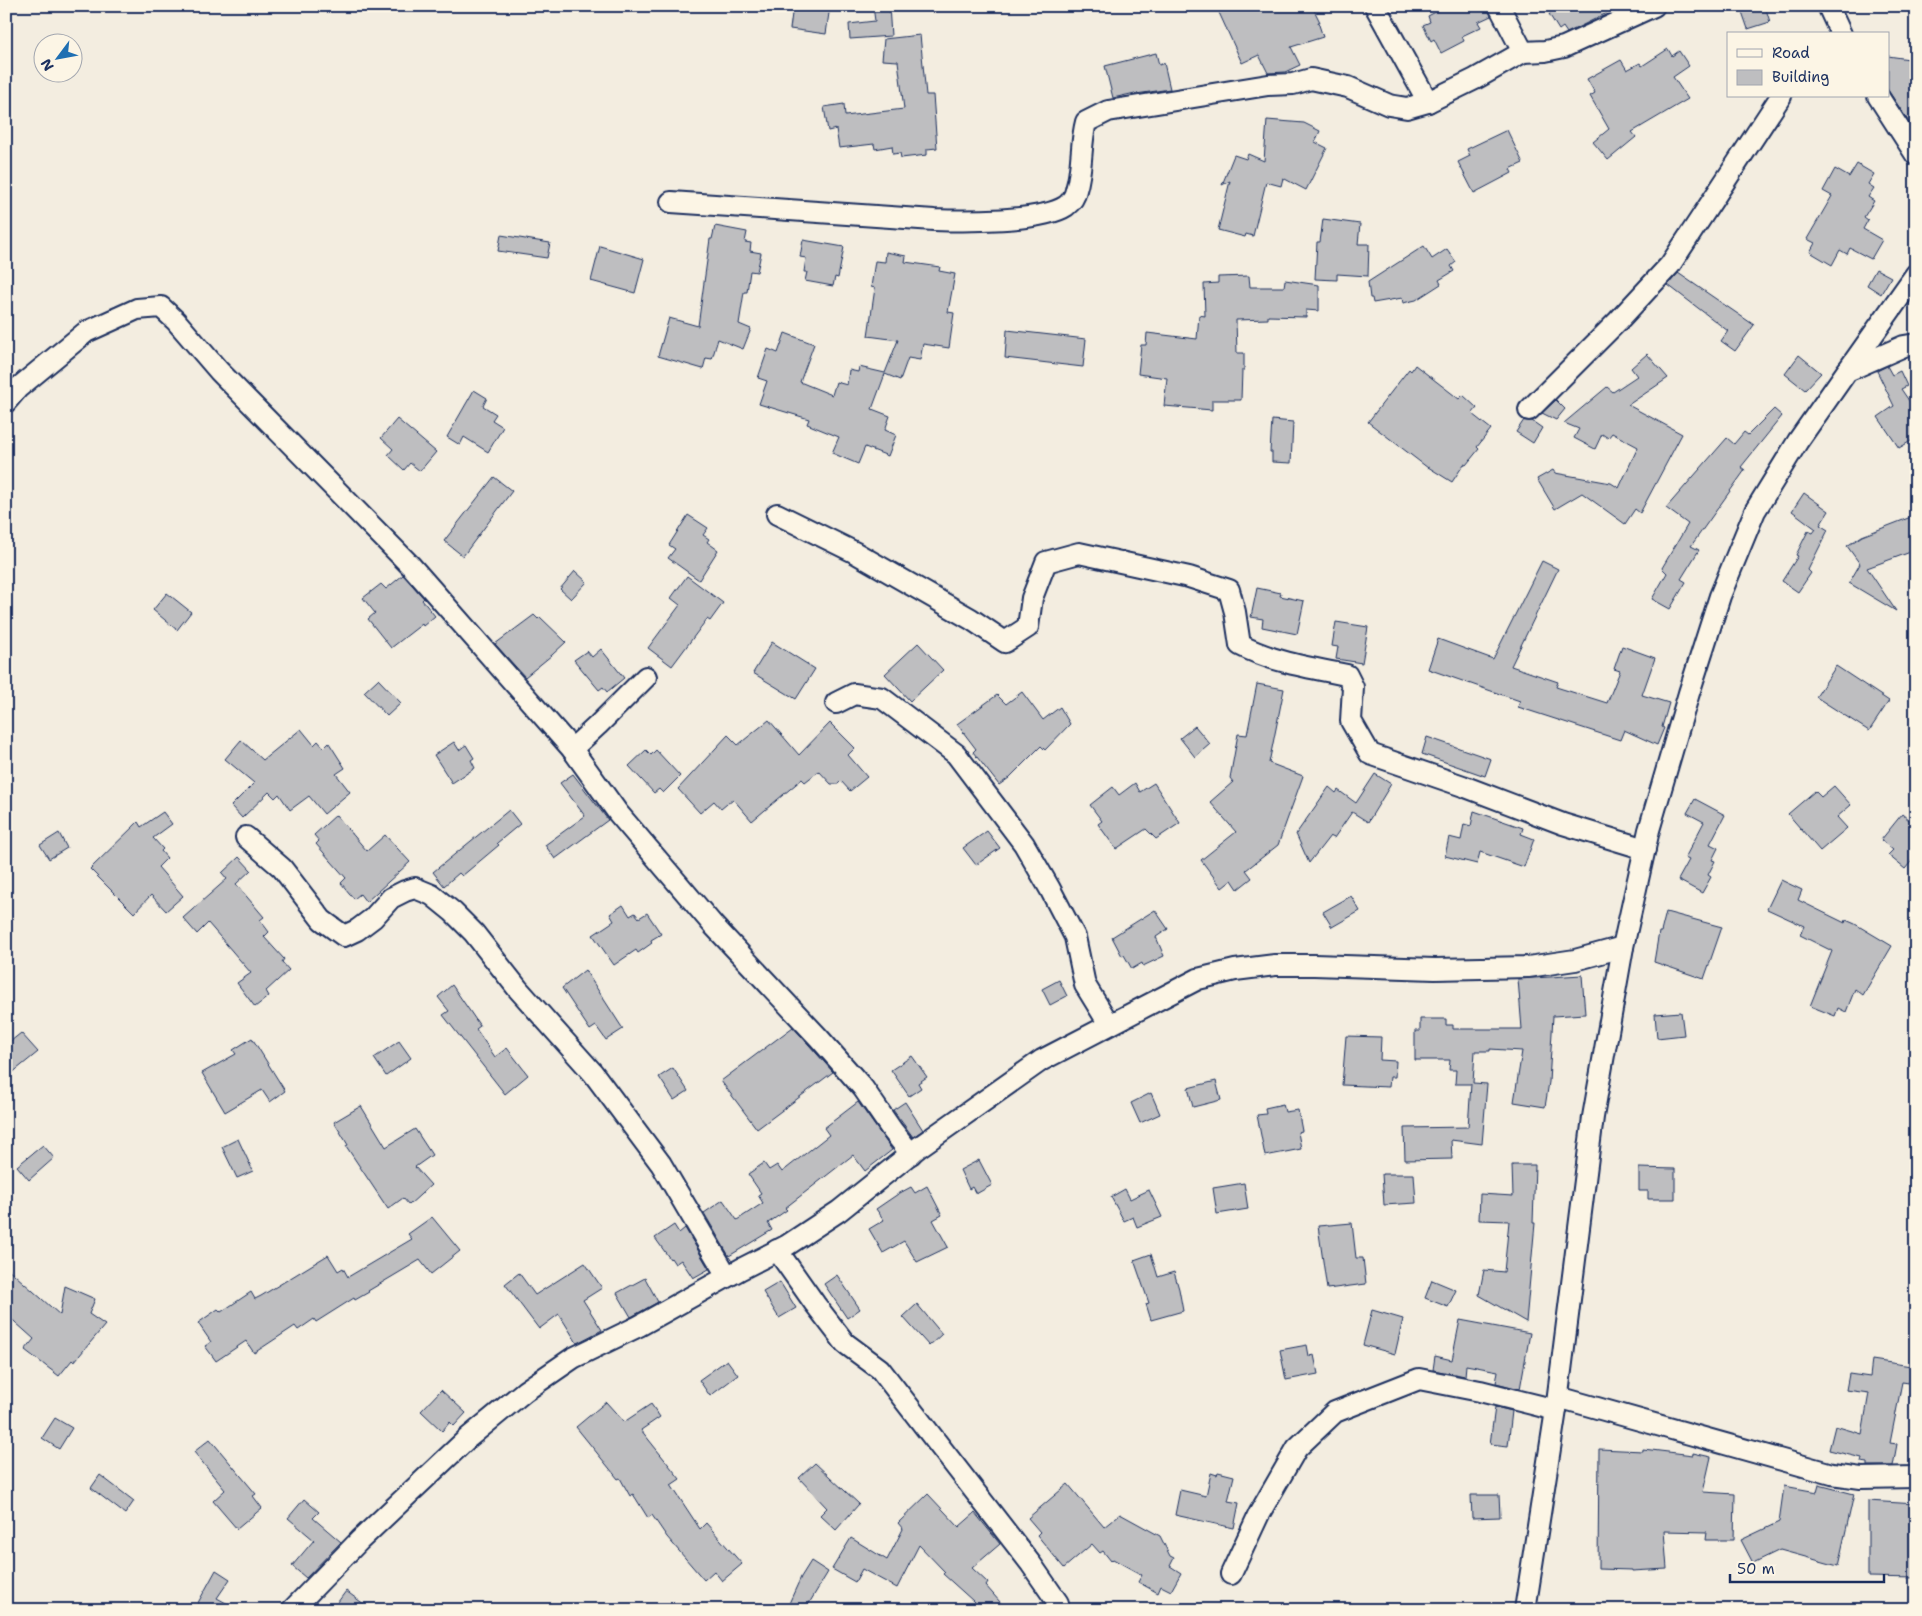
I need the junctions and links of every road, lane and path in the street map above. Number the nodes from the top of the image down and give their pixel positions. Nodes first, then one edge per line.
1 (1375, 6) edge
2 (1499, 6) edge
3 (1654, 6) edge
4 (1828, 6) edge
5 (1840, 32) edge
6 (1523, 52) junction
7 (1780, 98) edge
8 (1879, 98) edge
9 (1428, 102) junction
10 (1916, 155) edge
11 (671, 202) dead end
12 (1916, 274) edge
13 (1916, 344) edge
14 (1847, 371) junction
15 (6, 402) edge
16 (1529, 410) dead end
17 (777, 514) dead end
18 (646, 677) dead end
19 (836, 703) dead end
20 (572, 748) junction
21 (246, 837) dead end
22 (1645, 849) junction
23 (1623, 947) junction
24 (1109, 1024) junction
25 (911, 1154) junction
26 (777, 1250) junction
27 (727, 1276) junction
28 (1557, 1404) junction
29 (1916, 1477) edge
30 (1231, 1574) dead end
31 (1058, 1603) dead end
32 (292, 1610) edge
33 (1525, 1610) edge

1 - 9 street
2 - 6 street
3 - 6 street
4 - 5 street
6 - 9 street
7 - 16 street
8 - 10 street
9 - 11 street
12 - 14 street
13 - 14 street
14 - 22 street
15 - 20 street
17 - 22 street
18 - 20 street
19 - 24 street
20 - 25 street
21 - 27 street
22 - 23 street
23 - 24 street
23 - 28 street
24 - 25 street
25 - 26 street
26 - 27 street
26 - 31 street
27 - 32 street
28 - 29 street
28 - 30 street
28 - 33 street

